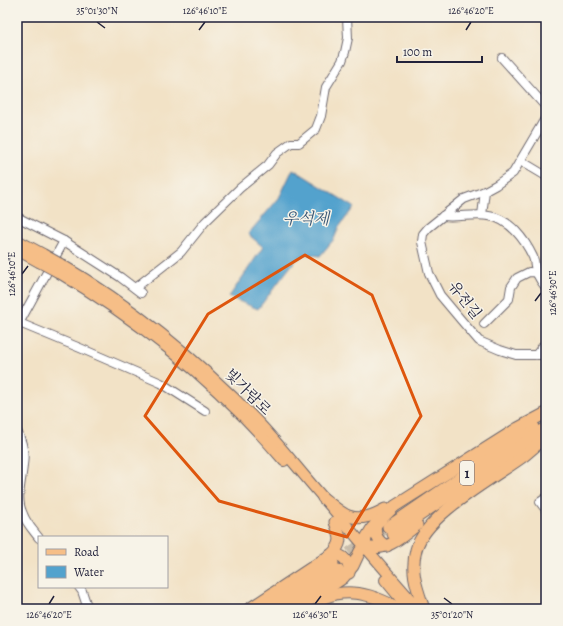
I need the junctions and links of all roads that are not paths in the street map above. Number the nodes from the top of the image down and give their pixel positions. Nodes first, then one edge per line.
1 (347, 17) edge
2 (502, 58) dead end
3 (546, 107) edge
4 (546, 117) edge
5 (521, 161) junction
6 (546, 176) edge
7 (485, 191) junction
8 (482, 215) junction
9 (443, 216) junction
10 (17, 217) edge
11 (17, 240) edge
12 (64, 241) junction
13 (17, 250) edge
14 (41, 258) junction
15 (58, 267) junction
16 (536, 272) junction
17 (546, 273) edge
18 (546, 288) edge
19 (18, 324) edge
20 (484, 324) dead end
21 (546, 342) edge
22 (536, 355) junction
23 (546, 355) edge
24 (205, 411) dead end
25 (546, 413) edge
26 (546, 418) edge
27 (546, 428) edge
28 (17, 431) edge
29 (546, 437) edge
30 (323, 498) junction
31 (463, 498) junction
32 (546, 498) edge
33 (395, 506) junction
34 (546, 510) edge
35 (335, 522) junction
36 (376, 522) junction
37 (38, 537) edge
38 (387, 546) junction
39 (362, 549) junction
40 (338, 565) junction
41 (80, 588) edge
42 (88, 609) edge
43 (250, 609) edge
44 (265, 609) edge
45 (280, 609) edge
46 (298, 609) edge
47 (400, 609) edge
48 (409, 609) edge
49 (419, 609) edge
50 (424, 609) edge

1 - 12 street
2 - 3 street
4 - 5 street, 유전길
5 - 6 street
5 - 7 street, 유전길
7 - 8 street
7 - 9 street, 유전길
8 - 9 street
8 - 16 street
9 - 22 street, 유전길
10 - 12 street
11 - 14 main road, 빛가람로
12 - 19 street
13 - 14 main road, 빛가람로
14 - 15 main road, 빛가람로, bridge
15 - 30 main road, 빛가람로
15 - 35 main road, 빛가람로
16 - 17 street
16 - 18 street
16 - 20 street
19 - 24 street
21 - 22 street
22 - 23 street, 유전길
25 - 33 highway
26 - 27 highway, 1
28 - 37 street
29 - 31 highway
30 - 33 highway
30 - 39 main road, 빛가람로
31 - 38 highway
31 - 50 highway
32 - 34 street
33 - 36 highway
35 - 39 main road, 빛가람로
35 - 40 highway
36 - 38 highway
36 - 39 highway
38 - 39 highway
39 - 40 highway
39 - 40 highway
39 - 48 main road, 빛가람로
39 - 49 main road, 빛가람로
40 - 43 highway
40 - 44 highway
40 - 45 highway
40 - 46 highway
41 - 42 street
46 - 47 highway

